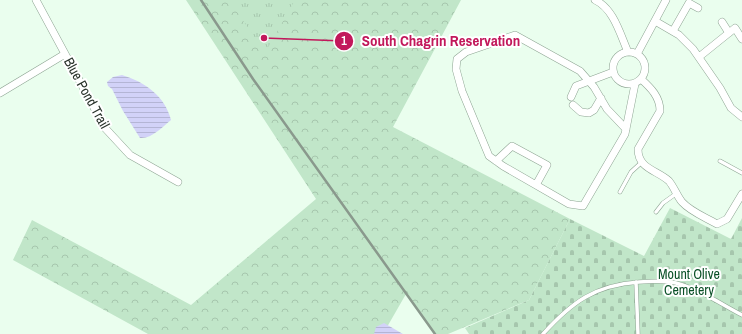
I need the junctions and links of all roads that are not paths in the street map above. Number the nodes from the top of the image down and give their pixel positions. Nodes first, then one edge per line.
1 (36, 0) edge
2 (596, 0) edge
3 (666, 0) edge
4 (698, 8) dead end
5 (655, 21) junction
6 (722, 22) dead end
7 (673, 31) junction
8 (729, 33) junction
9 (742, 39) edge
10 (628, 52) junction
11 (65, 54) junction
12 (637, 54) junction
13 (699, 57) junction
14 (613, 72) junction
15 (588, 80) junction
16 (638, 81) junction
17 (0, 93) edge
18 (571, 97) dead end
19 (601, 98) junction
20 (573, 105) dead end
21 (742, 117) edge
22 (626, 129) junction
23 (496, 161) junction
24 (720, 161) dead end
25 (642, 162) junction
26 (742, 173) edge
27 (178, 182) dead end
28 (536, 185) junction
29 (620, 192) dead end
30 (677, 194) junction
31 (742, 194) edge
32 (656, 212) dead end
33 (636, 282) junction
34 (742, 315) edge
35 (543, 334) edge
36 (638, 334) edge

1 - 11 street, Blue Pond Trail
2 - 10 street
3 - 5 street
4 - 7 street
5 - 7 street
5 - 12 street
6 - 8 street
7 - 13 street
8 - 9 street
8 - 13 street
10 - 12 street
10 - 14 street
11 - 17 street
11 - 27 street, Blue Pond Trail
12 - 16 street
13 - 21 street
14 - 15 street
14 - 16 street
15 - 18 street
15 - 19 street
15 - 23 street
16 - 22 street
16 - 25 street
19 - 20 street
19 - 22 street
22 - 28 street
23 - 28 street
23 - 28 street
24 - 26 lane
25 - 29 lane
25 - 30 street
30 - 31 street
30 - 32 lane
33 - 34 lane
33 - 35 lane
33 - 36 lane

